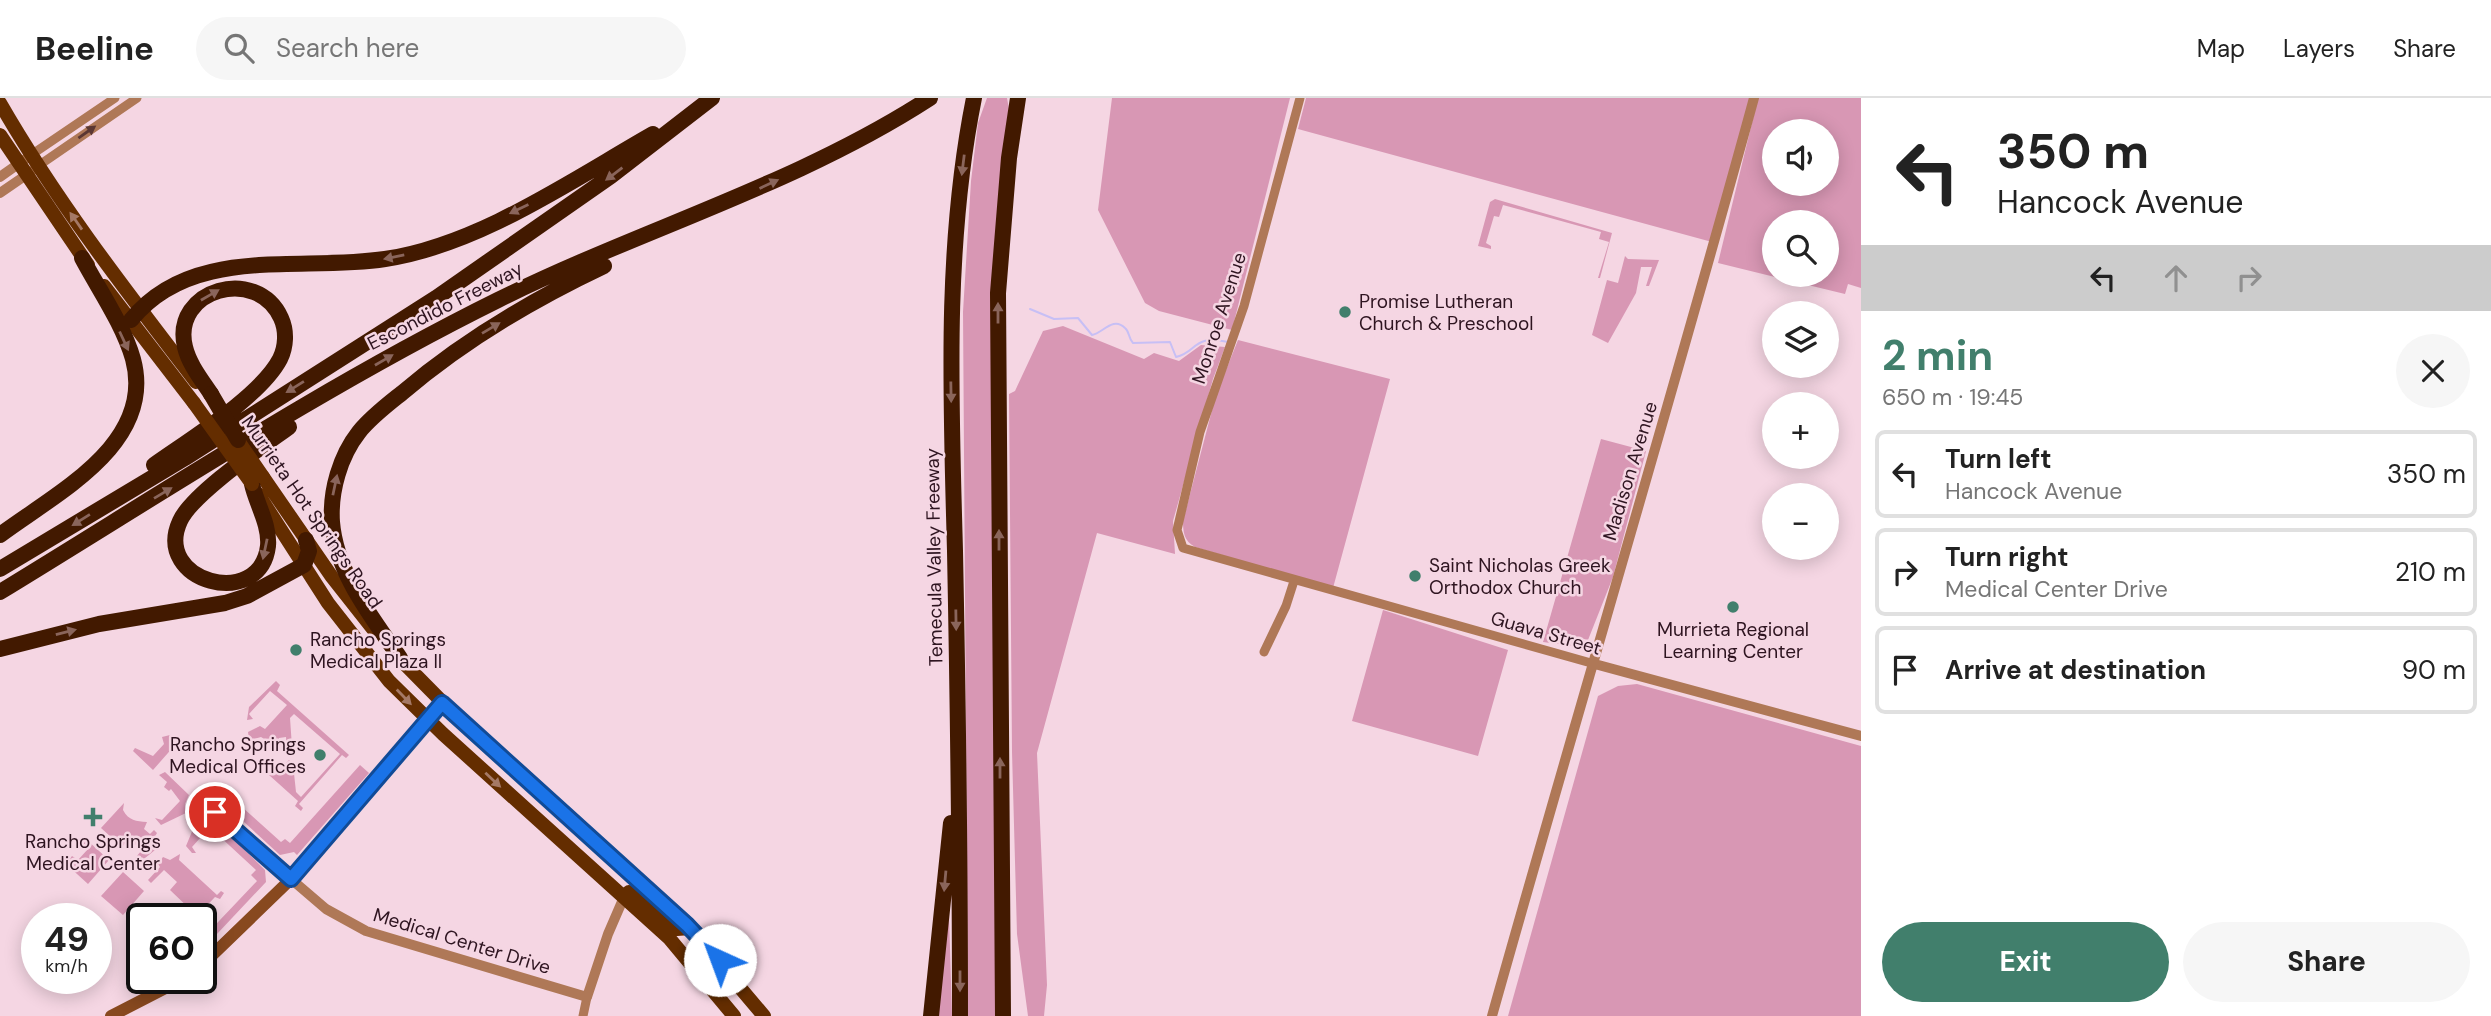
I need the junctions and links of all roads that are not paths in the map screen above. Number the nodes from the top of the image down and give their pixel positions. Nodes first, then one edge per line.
1 (115, 98) edge
2 (137, 98) edge
3 (930, 98) edge
4 (972, 98) edge
5 (1018, 98) edge
6 (1300, 98) edge
7 (1754, 98) edge
8 (709, 100) edge
9 (0, 103) edge
10 (0, 135) edge
11 (35, 161) junction
12 (21, 170) junction
13 (0, 177) edge
14 (0, 193) edge
15 (736, 198) junction
16 (82, 258) junction
17 (135, 315) junction
18 (325, 394) junction
19 (204, 398) junction
20 (238, 440) joint
21 (257, 480) junction
22 (115, 499) junction
23 (0, 535) edge
24 (306, 540) junction
25 (1183, 548) joint
26 (304, 565) junction
27 (0, 569) edge
28 (1294, 581) junction
29 (0, 592) edge
30 (0, 649) edge
31 (1264, 652) dead end
32 (400, 658) junction
33 (1591, 663) junction
34 (442, 703) junction
35 (428, 720) junction
36 (1861, 736) edge
37 (960, 790) junction
38 (200, 807) dead end
39 (1000, 836) junction
40 (291, 879) junction
41 (624, 897) junction
42 (690, 928) junction
43 (217, 955) edge
44 (154, 994) edge
45 (587, 997) junction
46 (111, 1016) edge
47 (583, 1016) edge
48 (734, 1016) edge
49 (764, 1016) edge
50 (932, 1016) edge
51 (960, 1016) edge
52 (1003, 1016) edge
53 (1013, 1016) edge
54 (1492, 1016) edge

1 - 11 street
11 -> 2 street
15 -> 3 highway, Escondido Freeway
4 -> 37 highway, Temecula Valley Freeway
39 -> 5 highway
6 - 25 street, Monroe Avenue
7 - 33 street, Madison Avenue
8 -> 17 highway
8 -> 22 highway, Escondido Freeway
9 - 11 main road, Murrieta Hot Springs Road
10 - 12 main road, Murrieta Hot Springs Road
11 - 12 street
17 -> 11 main road, Murrieta Hot Springs Road
12 - 13 street
12 - 14 street
12 - 16 main road, Murrieta Hot Springs Road
18 -> 15 highway, Escondido Freeway
32 -> 15 highway
16 - 17 main road, Murrieta Hot Springs Road
16 -> 23 highway
17 - 19 main road, Murrieta Hot Springs Road
21 -> 18 highway
29 -> 18 highway, Escondido Freeway
19 - 20 highway, bridge
19 - 21 main road, Murrieta Hot Springs Road, bridge
19 -> 22 highway
20 - 21 main road, Murrieta Hot Springs Road, bridge
21 - 24 main road, Murrieta Hot Springs Road
21 - 26 main road, Murrieta Hot Springs Road
22 -> 27 highway, Escondido Freeway
24 - 26 highway
24 - 32 main road, Murrieta Hot Springs Road
25 - 28 street, Guava Street
30 -> 26 highway
26 -> 35 main road, Murrieta Hot Springs Road
28 - 31 street
28 - 33 street, Guava Street
32 - 34 main road, Murrieta Hot Springs Road
33 - 36 street, Guava Street
33 - 54 street, Madison Avenue
34 - 35 main road
34 - 42 main road, Murrieta Hot Springs Road
35 - 40 main road
35 -> 41 main road, Murrieta Hot Springs Road
37 -> 50 highway
37 -> 51 highway, Temecula Valley Freeway
38 - 40 street, Medical Center Drive
39 - 52 highway
39 - 53 highway
40 - 43 main road
40 - 45 street, Medical Center Drive
41 - 42 main road
41 - 45 street
41 - 48 main road, Murrieta Hot Springs Road
42 - 49 main road, Murrieta Hot Springs Road
44 - 46 main road
45 - 47 street

